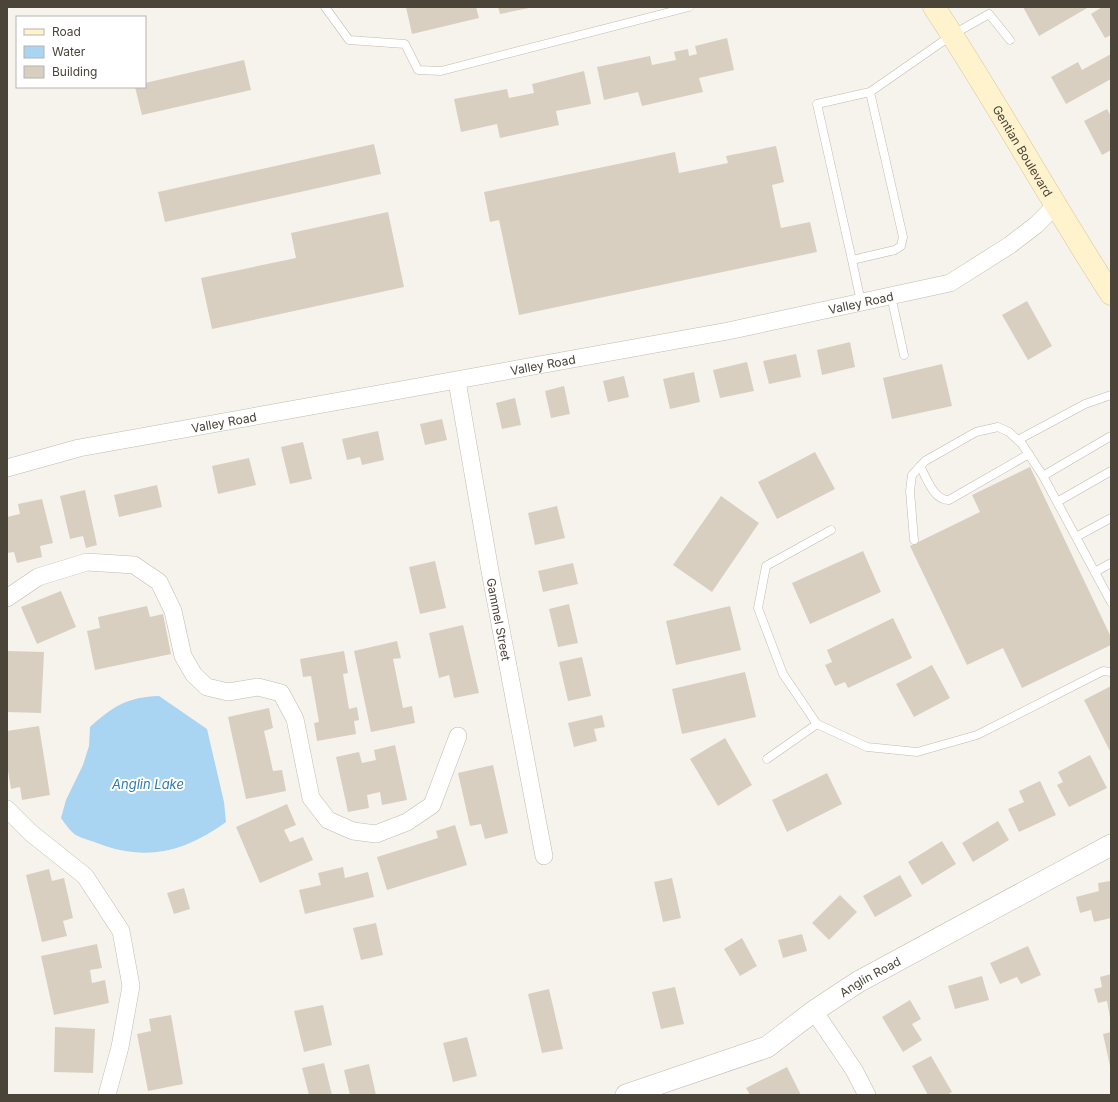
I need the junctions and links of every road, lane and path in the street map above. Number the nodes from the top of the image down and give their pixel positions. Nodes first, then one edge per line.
1 (325, 7) edge
2 (689, 7) edge
3 (934, 7) edge
4 (952, 35) junction
5 (1010, 40) dead end
6 (870, 92) junction
7 (1055, 206) junction
8 (852, 260) junction
9 (1108, 284) edge
10 (891, 296) junction
11 (861, 302) junction
12 (904, 355) dead end
13 (457, 381) junction
14 (1111, 395) edge
15 (1111, 436) edge
16 (1018, 440) junction
17 (1029, 454) junction
18 (920, 466) junction
19 (7, 468) edge
20 (1111, 471) edge
21 (1043, 476) junction
22 (1057, 502) junction
23 (1111, 518) edge
24 (831, 530) dead end
25 (1076, 538) junction
26 (914, 540) dead end
27 (1111, 563) edge
28 (1095, 572) junction
29 (7, 598) edge
30 (1111, 602) edge
31 (1111, 672) edge
32 (817, 724) junction
33 (458, 736) dead end
34 (768, 759) dead end
35 (7, 809) edge
36 (1111, 845) edge
37 (544, 856) dead end
38 (814, 1011) junction
39 (107, 1095) edge
40 (626, 1095) edge
41 (867, 1095) edge

1 - 2 lane
3 - 4 main road, Gentian Boulevard
4 - 5 lane
4 - 6 lane
4 - 7 main road, Gentian Boulevard
6 - 8 lane
6 - 8 lane
7 - 9 main road, Gentian Boulevard
7 - 10 street, Valley Road
8 - 11 lane
10 - 11 street, Valley Road
10 - 12 lane
11 - 13 street, Valley Road
13 - 19 street, Valley Road
13 - 37 street, Gammel Street
14 - 16 lane
15 - 21 lane
16 - 17 lane
16 - 18 lane
17 - 18 lane
17 - 21 lane
18 - 26 lane
20 - 22 lane
21 - 22 lane
22 - 25 lane
23 - 25 lane
24 - 32 lane
25 - 28 lane
27 - 28 lane
28 - 30 lane
29 - 33 street
31 - 32 lane
32 - 34 lane
35 - 39 street
36 - 38 street, Anglin Road
38 - 40 street, Anglin Road
38 - 41 street

